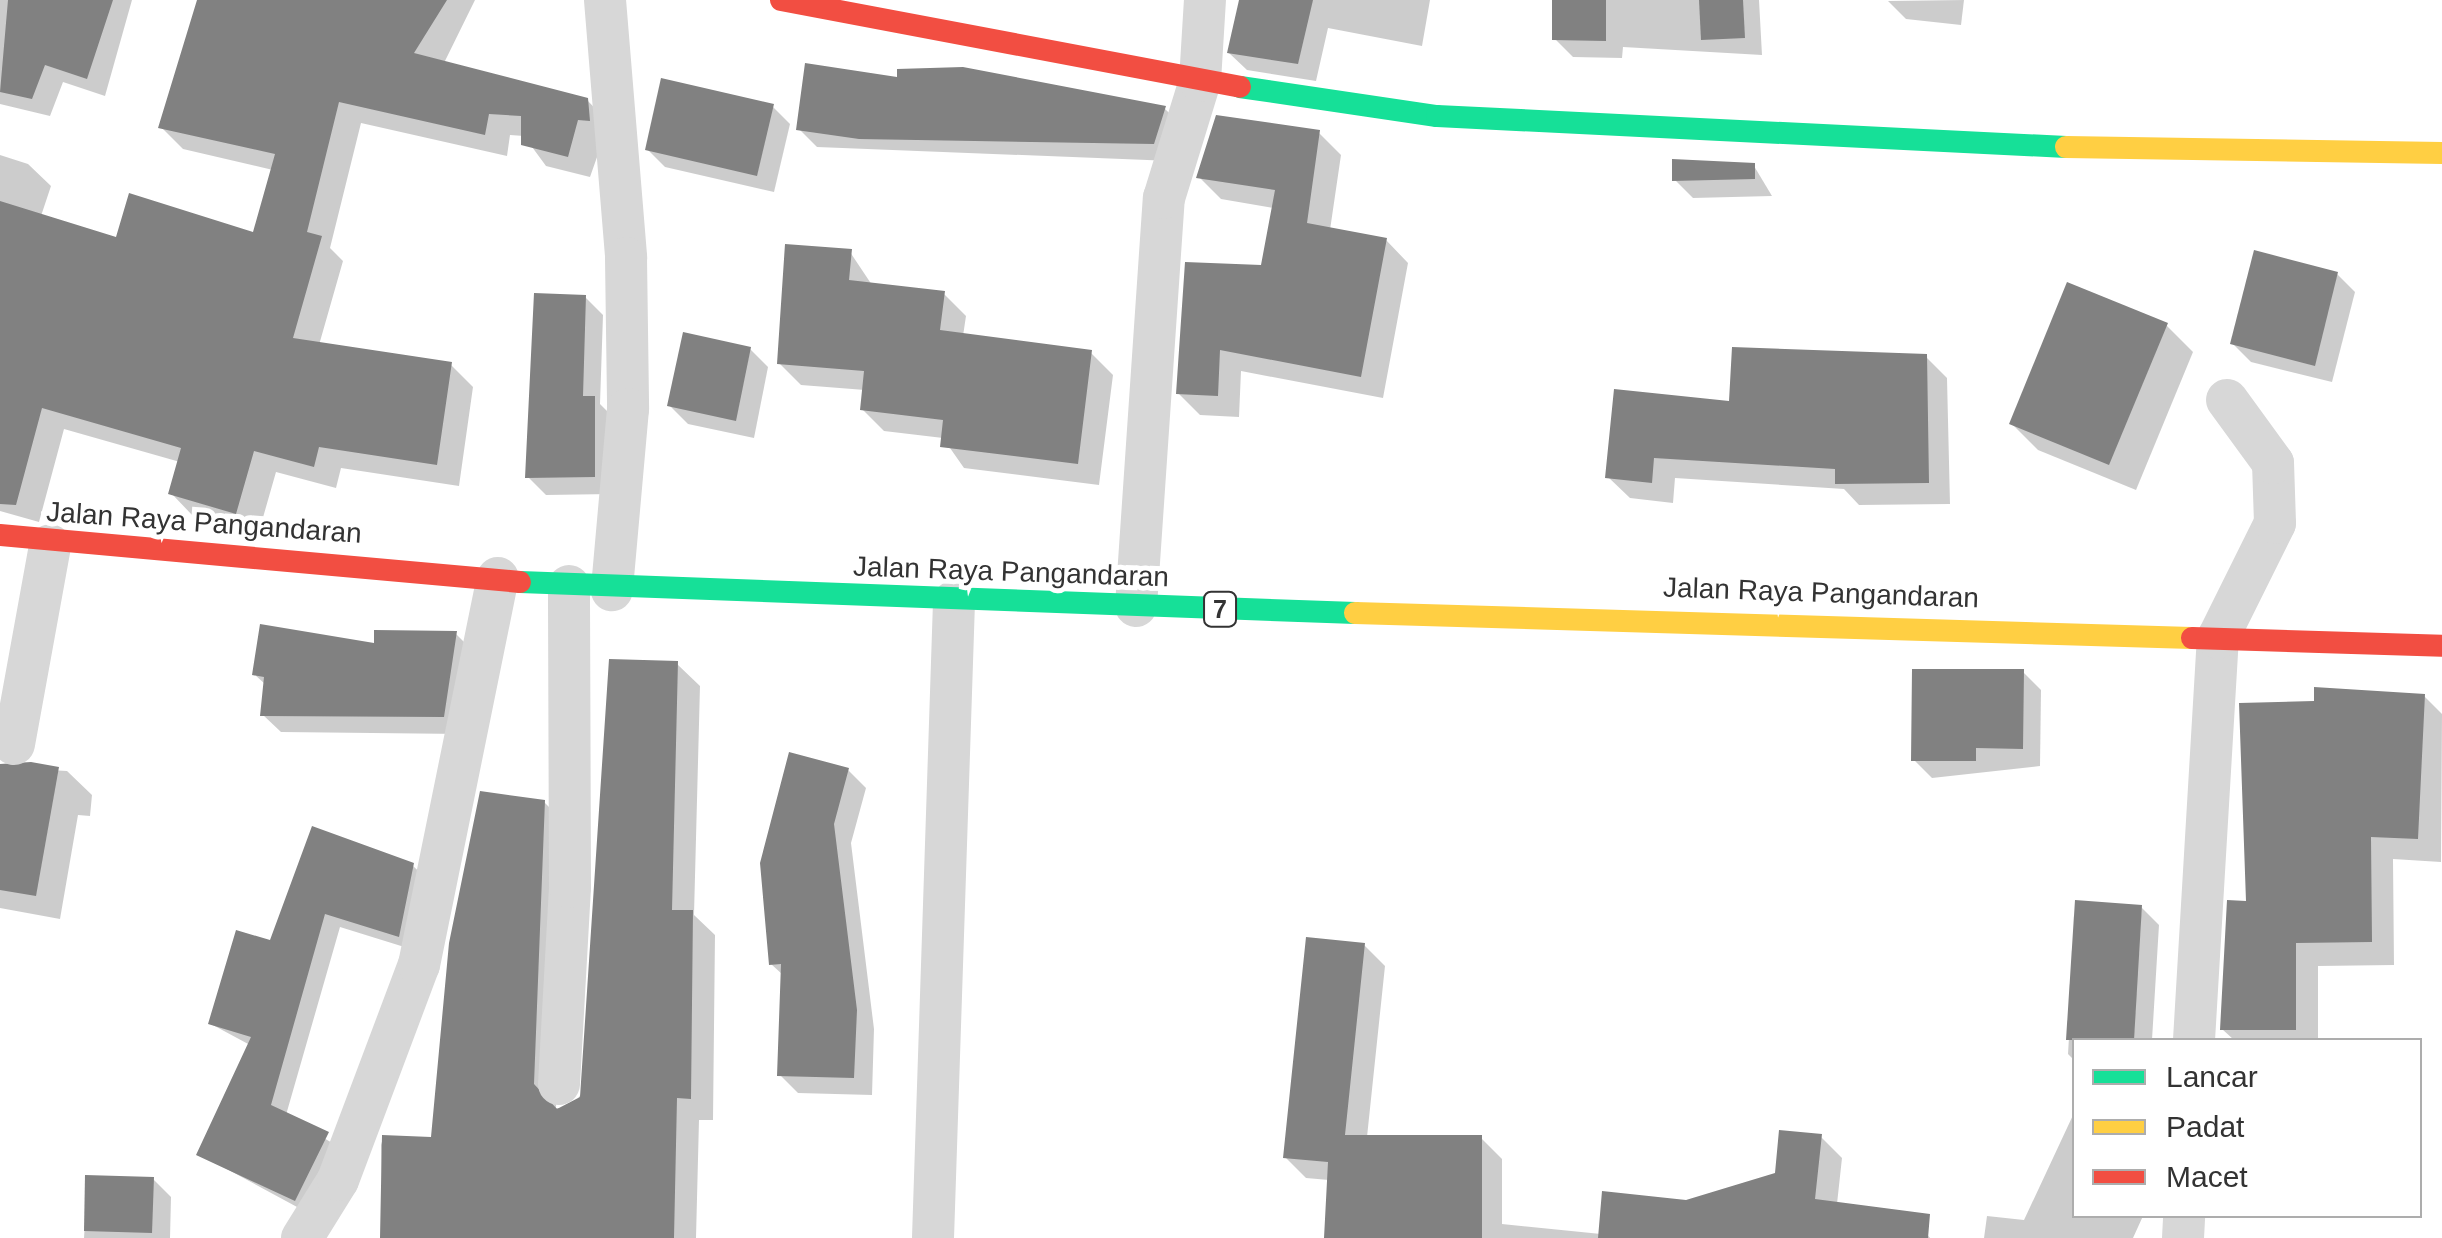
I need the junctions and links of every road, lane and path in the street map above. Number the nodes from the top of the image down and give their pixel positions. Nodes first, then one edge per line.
1 (605, 0) edge
2 (781, 0) edge
3 (1205, 0) edge
4 (1200, 81) junction
5 (2442, 153) edge
6 (2227, 400) dead end
7 (0, 536) edge
8 (50, 545) junction
9 (498, 578) junction
10 (569, 586) junction
11 (612, 590) junction
12 (954, 600) junction
13 (1136, 606) junction
14 (2218, 638) junction
15 (2442, 646) edge
16 (14, 744) dead end
17 (2194, 1038) edge
18 (559, 1084) dead end
19 (302, 1238) edge
20 (933, 1238) edge

1 - 11 street
2 - 4 main road
3 - 4 street
4 - 5 main road
4 - 13 street
6 - 14 street
7 - 8 main road, Jalan Raya Pangandaran / 7
8 - 9 main road, Jalan Raya Pangandaran / 7
8 - 16 street
9 - 10 main road, Jalan Raya Pangandaran / 7
9 - 19 street
10 - 11 main road, Jalan Raya Pangandaran / 7
10 - 18 street
11 - 12 main road, Jalan Raya Pangandaran / 7
12 - 13 main road, Jalan Raya Pangandaran / 7
12 - 20 street
13 - 14 main road, Jalan Raya Pangandaran / 7
14 - 15 main road, Jalan Raya Pangandaran / 7
14 - 17 street

